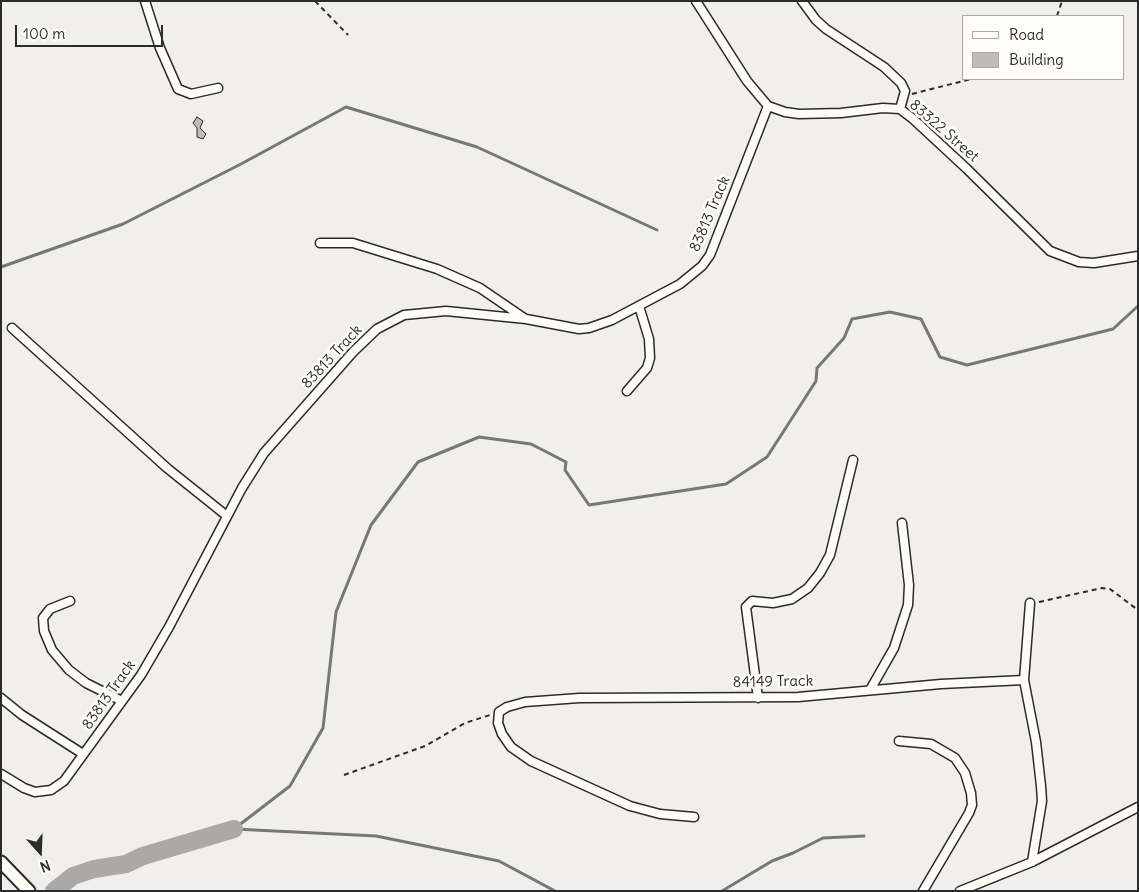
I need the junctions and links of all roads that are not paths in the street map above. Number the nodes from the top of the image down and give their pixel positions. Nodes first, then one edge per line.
1 (145, 1) edge
2 (696, 1) edge
3 (802, 1) edge
4 (218, 88) dead end
5 (768, 106) junction
6 (900, 109) junction
7 (320, 243) dead end
8 (1138, 250) edge
9 (1134, 256) edge
10 (639, 306) junction
11 (526, 319) junction
12 (12, 328) dead end
13 (627, 390) dead end
14 (853, 460) dead end
15 (227, 516) junction
16 (902, 523) dead end
17 (70, 601) dead end
18 (1030, 603) road end
19 (1024, 680) junction
20 (870, 690) junction
21 (1, 698) edge
22 (758, 698) junction
23 (122, 701) junction
24 (899, 740) dead end
25 (83, 754) junction
26 (1, 774) edge
27 (1138, 807) edge
28 (694, 817) dead end
29 (1, 862) edge
30 (1032, 862) junction
31 (29, 891) edge
32 (923, 891) edge
33 (960, 891) edge

1 - 4 street
2 - 5 street
3 - 6 street
5 - 6 street, 83322 Street
5 - 10 street, 83813 Track
6 - 9 street, 83322 Street
7 - 11 street
8 - 9 street
10 - 11 street, 83813 Track
10 - 13 street
11 - 15 street, 83813 Track
12 - 15 street
14 - 22 street
15 - 23 street, 83813 Track
16 - 20 street
17 - 23 street
18 - 19 street
19 - 20 street, 84149 Track
19 - 30 street
20 - 22 street, 84149 Track
21 - 25 street
22 - 28 street, 84149 Track
23 - 25 street, 83813 Track
24 - 32 street
25 - 26 street, 83813 Track
27 - 30 street
29 - 31 main road
30 - 33 street

